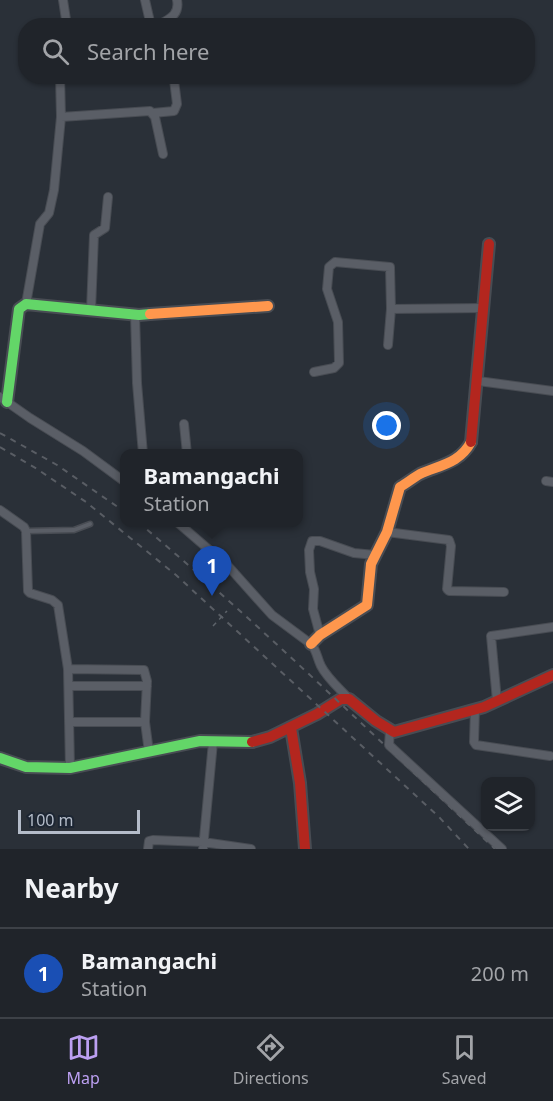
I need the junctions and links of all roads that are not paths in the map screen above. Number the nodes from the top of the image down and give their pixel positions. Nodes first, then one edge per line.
1 (63, 0) edge
2 (145, 0) edge
3 (177, 0) edge
4 (66, 18) edge
5 (149, 18) edge
6 (169, 18) edge
7 (60, 84) edge
8 (174, 84) edge
9 (153, 113) junction
10 (61, 117) junction
11 (163, 154) dead end
12 (108, 197) dead end
13 (489, 244) dead end
14 (26, 304) junction
15 (268, 306) dead end
16 (484, 308) junction
17 (391, 309) junction
18 (91, 310) junction
19 (135, 314) junction
20 (388, 345) dead end
21 (314, 372) dead end
22 (478, 381) junction
23 (553, 391) edge
24 (4, 399) edge
25 (184, 424) dead end
26 (143, 449) edge
27 (187, 449) edge
28 (120, 478) edge
29 (0, 510) edge
30 (90, 524) dead end
31 (183, 527) edge
32 (26, 531) junction
33 (387, 532) junction
34 (375, 555) junction
35 (504, 592) dead end
36 (553, 627) edge
37 (320, 635) junction
38 (311, 644) junction
39 (68, 669) junction
40 (553, 675) edge
41 (69, 686) junction
42 (147, 686) junction
43 (350, 699) junction
44 (497, 701) junction
45 (475, 709) junction
46 (69, 722) junction
47 (145, 722) junction
48 (291, 728) junction
49 (390, 730) junction
50 (213, 742) junction
51 (149, 752) junction
52 (549, 756) dead end
53 (0, 758) edge
54 (70, 768) junction
55 (203, 846) edge
56 (148, 849) edge
57 (251, 849) edge
58 (305, 849) edge
59 (502, 849) edge

1 - 4 street
2 - 5 street
3 - 6 street
7 - 10 street
8 - 9 street
9 - 10 street
9 - 11 street
10 - 14 street
12 - 18 street
13 - 16 street
14 - 18 street
14 - 24 street
15 - 19 street
16 - 17 street
16 - 22 street
17 - 20 street
17 - 21 street
18 - 19 street
19 - 26 street
22 - 23 street
22 - 33 street
24 - 28 street
25 - 27 street
29 - 32 street
30 - 32 lane
31 - 38 street
32 - 39 street
33 - 34 street
33 - 35 street
34 - 37 street
34 - 37 street
36 - 44 street
37 - 38 street
38 - 43 street
39 - 41 street
39 - 42 street
40 - 44 street
41 - 42 street
41 - 46 street
42 - 47 street
43 - 48 street
43 - 49 street
44 - 45 street
45 - 49 street
45 - 52 street
46 - 47 street
46 - 54 street
47 - 51 street
48 - 50 street
48 - 58 street
49 - 59 street
50 - 51 street
50 - 55 street
51 - 54 street
53 - 54 street
55 - 56 street
55 - 57 street

